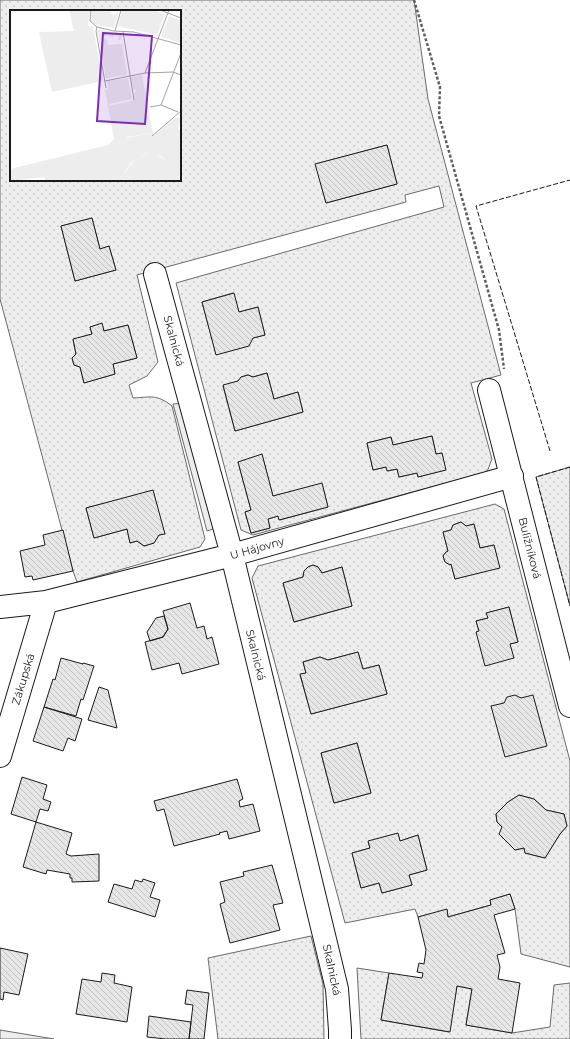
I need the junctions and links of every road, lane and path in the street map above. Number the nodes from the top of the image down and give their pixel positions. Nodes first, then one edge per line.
1 (414, 0) edge
2 (155, 274) dead end
3 (490, 390) joint
4 (512, 476) junction
5 (232, 555) junction
6 (46, 602) junction
7 (0, 606) edge
8 (570, 706) edge
9 (0, 756) edge
10 (340, 1039) edge

1 - 3 path
2 - 5 street, Skalnická
3 - 4 street, Buližníková
4 - 5 street, U Hájovny
4 - 8 street, Buližníková
5 - 6 street, U Hájovny
5 - 10 street, Skalnická
6 - 7 street, U Hájovny
6 - 9 street, Zákupská

